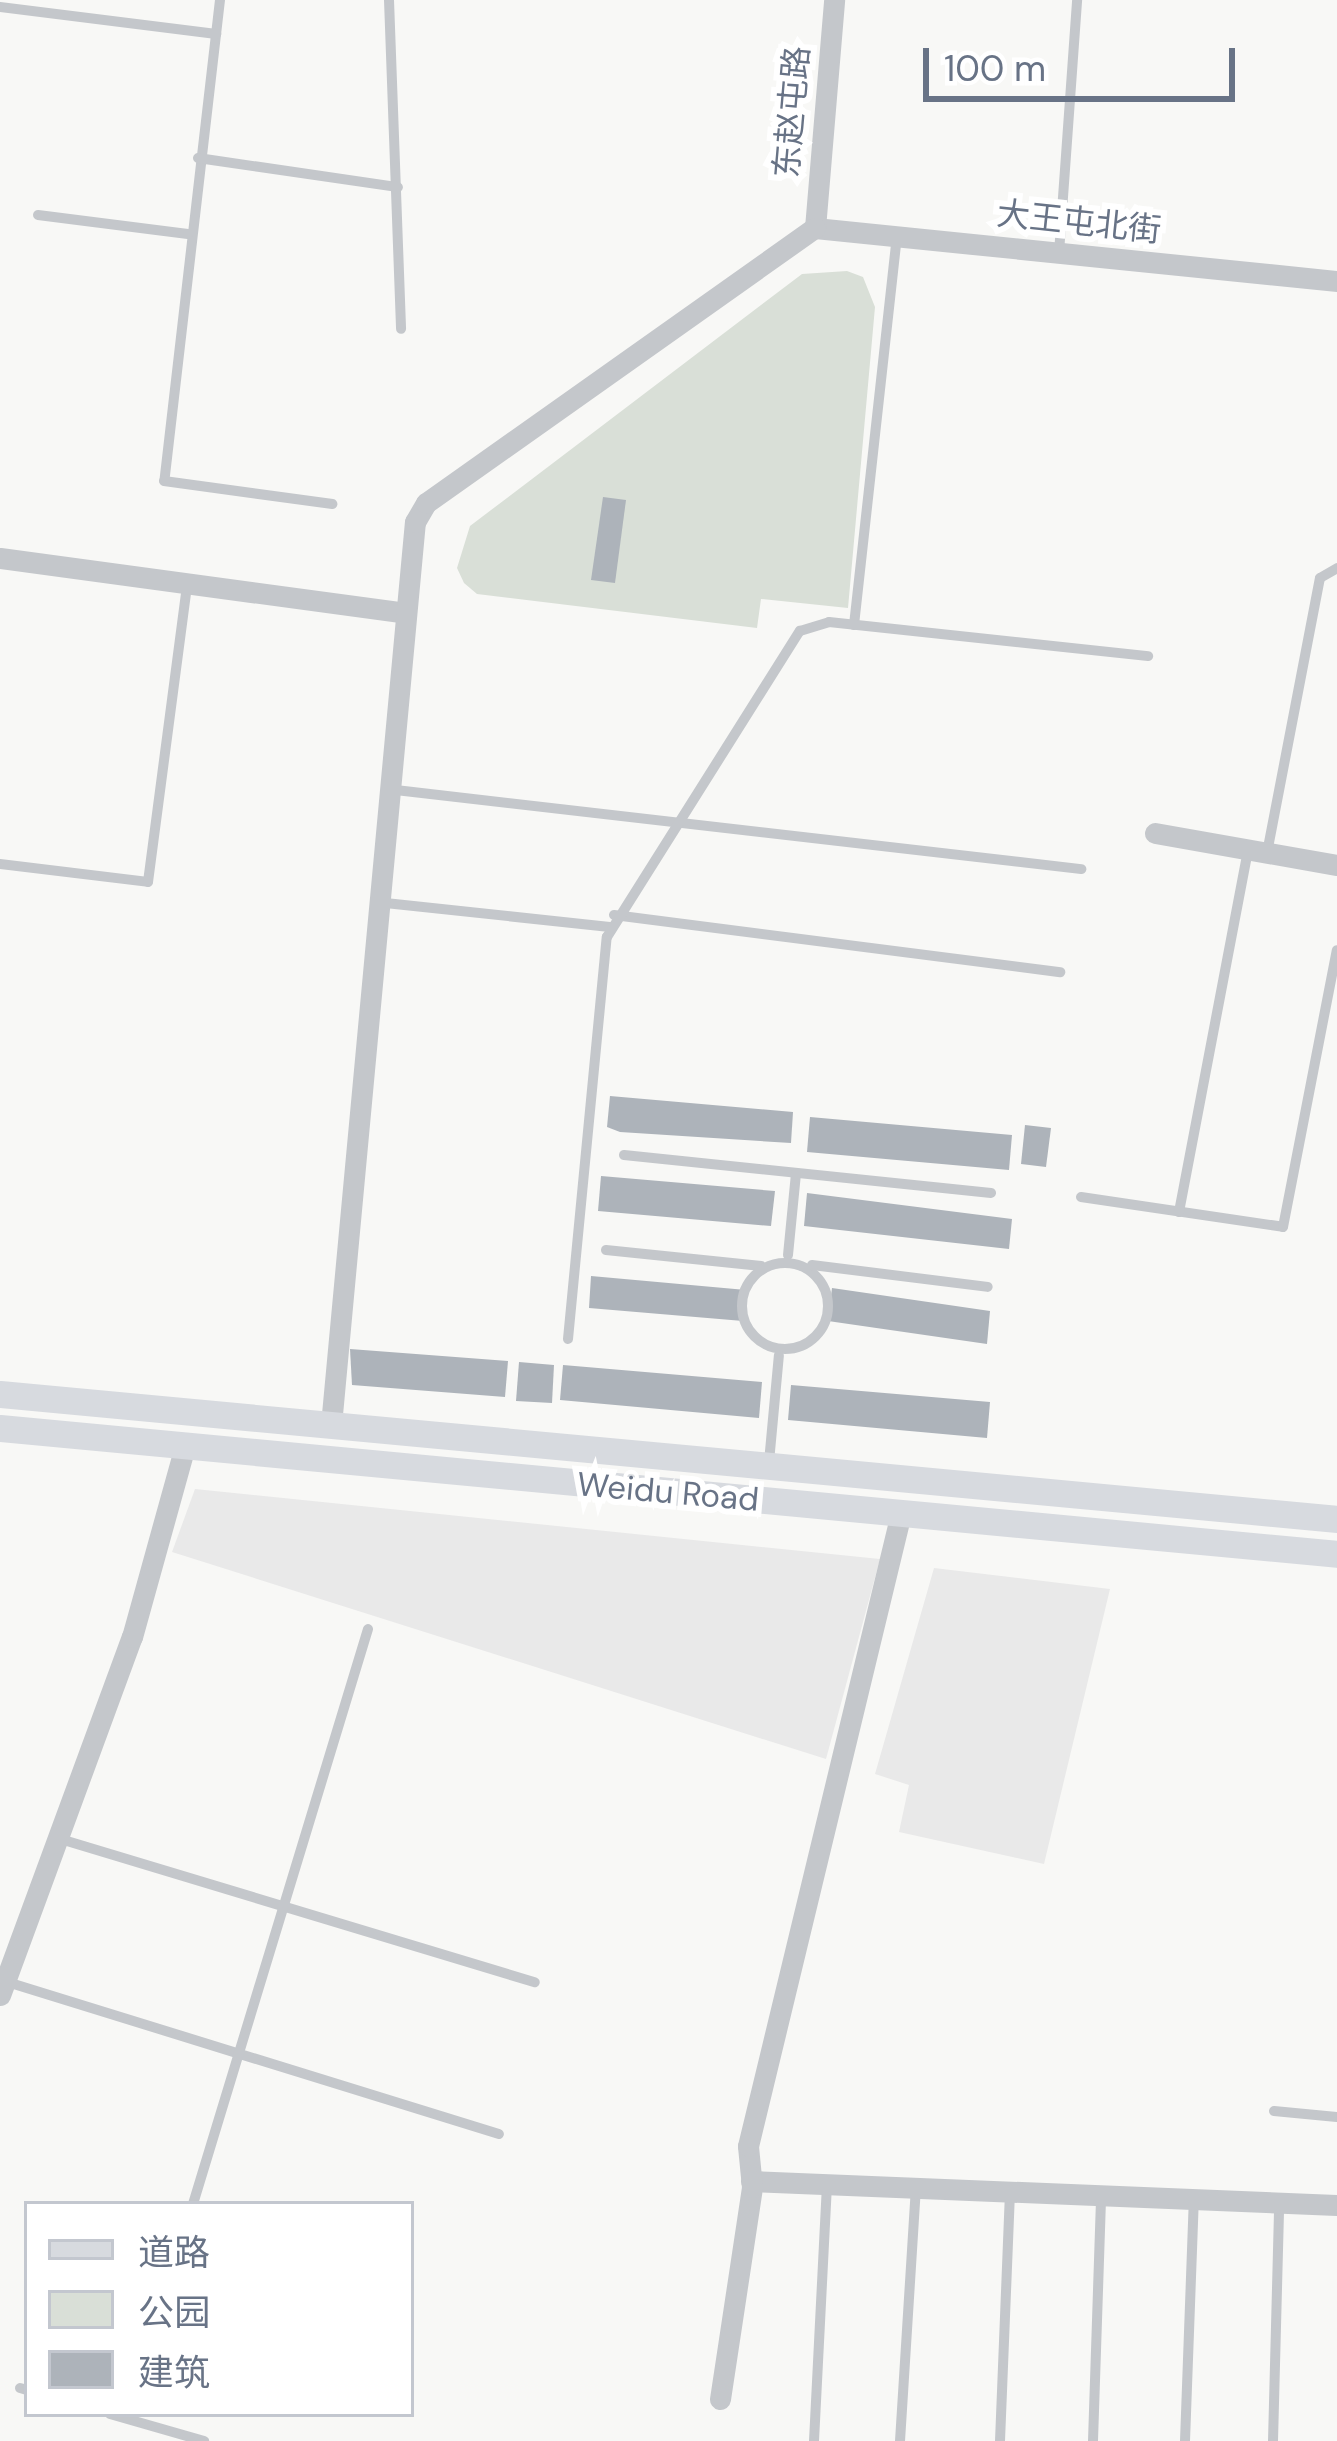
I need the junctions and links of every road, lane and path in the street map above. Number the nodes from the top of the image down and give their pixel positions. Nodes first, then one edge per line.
1 (220, 0) edge
2 (389, 0) edge
3 (834, 0) edge
4 (1077, 0) edge
5 (0, 7) edge
6 (216, 34) junction
7 (198, 158) junction
8 (398, 187) junction
9 (38, 215) dead end
10 (815, 229) junction
11 (188, 234) junction
12 (897, 236) junction
13 (1059, 253) junction
14 (1337, 280) edge
15 (400, 329) dead end
16 (332, 504) dead end
17 (0, 558) edge
18 (1337, 568) edge
19 (188, 575) junction
20 (402, 612) junction
21 (854, 625) junction
22 (1148, 656) dead end
23 (384, 788) junction
24 (676, 822) junction
25 (1155, 833) dead end
26 (1258, 851) junction
27 (0, 864) edge
28 (1337, 866) edge
29 (1082, 869) dead end
30 (373, 902) junction
31 (612, 921) junction
32 (1337, 950) edge
33 (1060, 971) dead end
34 (625, 1155) dead end
35 (796, 1173) junction
36 (991, 1193) dead end
37 (1081, 1197) dead end
38 (1180, 1212) junction
39 (606, 1250) dead end
40 (788, 1255) junction
41 (812, 1265) junction
42 (761, 1266) junction
43 (988, 1287) dead end
44 (568, 1339) dead end
45 (779, 1355) junction
46 (0, 1394) edge
47 (331, 1425) junction
48 (0, 1429) edge
49 (185, 1446) junction
50 (769, 1465) junction
51 (901, 1513) junction
52 (1337, 1519) edge
53 (1337, 1554) edge
54 (368, 1629) dead end
55 (57, 1838) junction
56 (284, 1906) junction
57 (535, 1982) dead end
58 (2, 1988) edge
59 (239, 2054) junction
60 (1274, 2111) dead end
61 (1337, 2117) edge
62 (500, 2134) dead end
63 (751, 2181) junction
64 (827, 2185) junction
65 (916, 2189) junction
66 (1010, 2193) junction
67 (1101, 2198) junction
68 (195, 2201) edge
69 (1194, 2201) junction
70 (1279, 2204) junction
71 (1337, 2205) edge
72 (720, 2399) dead end
73 (129, 2417) edge
74 (204, 2441) edge
75 (814, 2441) edge
76 (900, 2441) edge
77 (1000, 2441) edge
78 (1094, 2441) edge
79 (1185, 2441) edge
80 (1273, 2441) edge

1 - 6 lane
2 - 8 lane
3 - 10 street, 东赵屯路
4 - 13 lane
5 - 6 lane
6 - 7 lane
7 - 8 lane
7 - 11 lane
8 - 15 lane
9 - 11 lane
10 - 12 street, 大王屯北街
10 - 20 street
11 - 16 lane
12 - 13 street, 大王屯北街
12 - 21 lane
13 - 14 street, 大王屯北街
17 - 19 street
18 - 26 lane
19 - 20 street
19 - 27 lane
20 - 23 street
21 - 22 lane
21 - 24 lane
23 - 24 lane
23 - 30 street
24 - 29 lane
24 - 31 lane
25 - 26 street
26 - 28 street
26 - 38 lane
30 - 31 lane
30 - 47 street
31 - 33 lane
31 - 44 lane
32 - 38 lane
34 - 35 lane
35 - 36 lane
35 - 40 lane
37 - 38 lane
39 - 42 lane
40 - 41 lane
40 - 42 lane
41 - 43 lane
41 - 45 lane
42 - 45 lane
45 - 50 lane
46 - 47 main road, Weidu Road
47 - 50 main road, Weidu Road
48 - 49 main road, Weidu Road
49 - 51 main road, Weidu Road
49 - 55 street
50 - 52 main road, Weidu Road
51 - 53 main road, Weidu Road
51 - 63 street
54 - 56 lane
55 - 56 lane
55 - 58 street
56 - 57 lane
56 - 59 lane
58 - 59 lane
59 - 62 lane
59 - 68 lane
60 - 61 lane
63 - 64 street
63 - 72 street
64 - 65 street
64 - 75 lane
65 - 66 street
65 - 76 lane
66 - 67 street
66 - 77 lane
67 - 69 street
67 - 78 lane
69 - 70 street
69 - 79 lane
70 - 71 street
70 - 80 lane
73 - 74 lane

